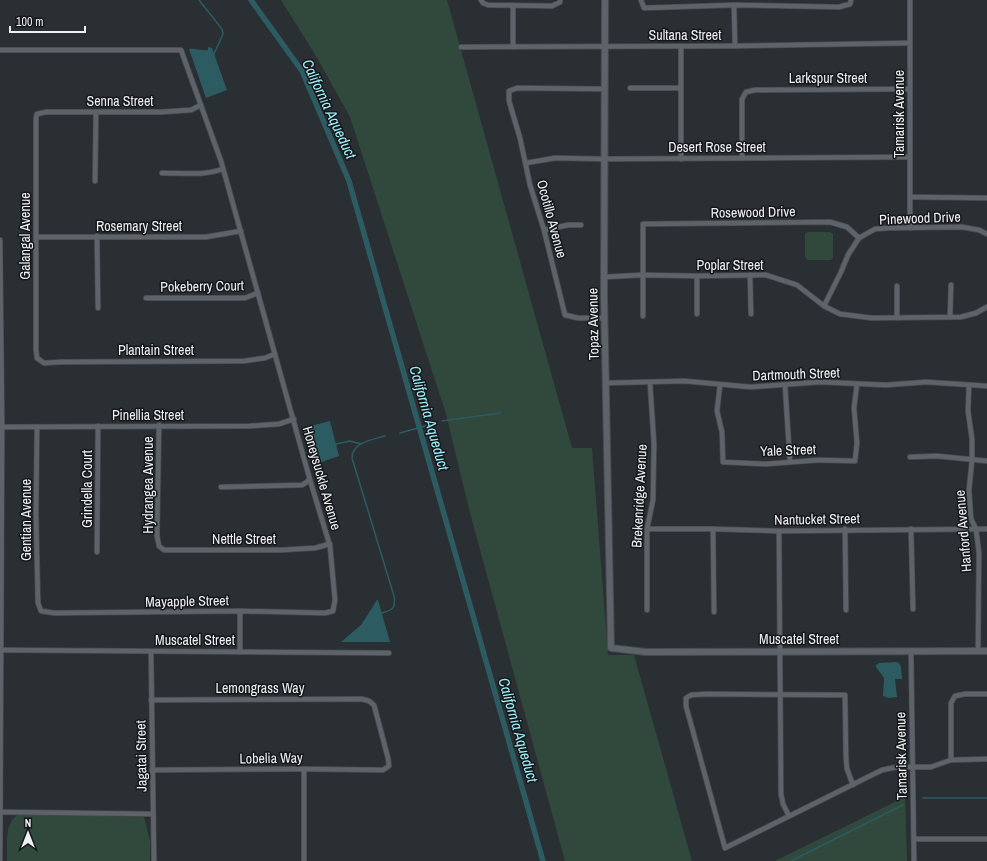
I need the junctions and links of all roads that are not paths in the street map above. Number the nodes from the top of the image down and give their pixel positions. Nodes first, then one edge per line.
1 (605, 0) edge
2 (640, 0) edge
3 (910, 0) edge
4 (560, 1) edge
5 (482, 2) edge
6 (851, 2) edge
7 (513, 5) junction
8 (734, 6) junction
9 (910, 43) junction
10 (605, 46) junction
11 (681, 46) junction
12 (735, 46) junction
13 (461, 47) dead end
14 (513, 47) junction
15 (0, 50) edge
16 (630, 88) dead end
17 (681, 88) junction
18 (605, 89) junction
19 (910, 89) junction
20 (201, 105) junction
21 (96, 112) junction
22 (37, 114) joint
23 (910, 157) junction
24 (742, 158) junction
25 (605, 159) junction
26 (681, 159) junction
27 (526, 163) junction
28 (223, 169) junction
29 (162, 173) dead end
30 (95, 181) dead end
31 (910, 197) junction
32 (987, 198) edge
33 (582, 225) dead end
34 (910, 228) junction
35 (544, 230) junction
36 (241, 231) junction
37 (987, 234) edge
38 (97, 236) junction
39 (36, 237) junction
40 (859, 238) junction
41 (0, 240) edge
42 (642, 275) junction
43 (750, 275) junction
44 (697, 276) junction
45 (604, 277) junction
46 (897, 286) dead end
47 (952, 286) dead end
48 (258, 293) junction
49 (146, 298) dead end
50 (824, 306) junction
51 (987, 307) edge
52 (98, 308) dead end
53 (697, 314) dead end
54 (750, 314) dead end
55 (643, 316) dead end
56 (950, 317) junction
57 (604, 318) junction
58 (897, 318) junction
59 (275, 354) junction
60 (37, 358) joint
61 (606, 383) junction
62 (650, 383) junction
63 (857, 384) junction
64 (720, 385) junction
65 (785, 385) junction
66 (969, 385) junction
67 (987, 386) edge
68 (294, 419) junction
69 (159, 425) junction
70 (98, 426) junction
71 (2, 427) junction
72 (37, 427) junction
73 (910, 457) dead end
74 (972, 460) junction
75 (987, 461) edge
76 (790, 462) junction
77 (310, 480) junction
78 (221, 487) dead end
79 (647, 529) junction
80 (713, 529) junction
81 (845, 529) junction
82 (911, 529) junction
83 (976, 529) junction
84 (987, 529) edge
85 (779, 530) junction
86 (330, 544) junction
87 (159, 546) joint
88 (98, 552) dead end
89 (913, 609) dead end
90 (647, 610) dead end
91 (846, 610) dead end
92 (41, 611) joint
93 (240, 611) junction
94 (333, 611) joint
95 (714, 612) dead end
96 (611, 648) joint
97 (0, 650) edge
98 (780, 651) junction
99 (911, 651) junction
100 (978, 651) junction
101 (987, 651) edge
102 (151, 652) junction
103 (240, 652) junction
104 (389, 653) dead end
105 (780, 694) junction
106 (987, 694) edge
107 (151, 700) junction
108 (987, 759) edge
109 (952, 760) junction
110 (389, 766) joint
111 (912, 767) junction
112 (304, 769) junction
113 (152, 770) junction
114 (853, 785) junction
115 (0, 812) edge
116 (153, 814) junction
117 (789, 816) junction
118 (914, 839) junction
119 (987, 839) edge
120 (0, 861) edge
121 (154, 861) edge
122 (304, 861) edge
123 (914, 861) edge

1 - 10 street, Topaz Avenue
2 - 8 street
3 - 9 street, Tamarisk Avenue
4 - 7 street
5 - 7 street
6 - 8 street
7 - 14 street
8 - 12 street
9 - 12 street, Sultana Street
9 - 19 street, Tamarisk Avenue
10 - 11 street, Sultana Street
10 - 14 street, Sultana Street
10 - 18 street, Topaz Avenue
11 - 12 street, Sultana Street
11 - 17 street
13 - 14 street, Sultana Street
15 - 20 street, Honeysuckle Avenue
16 - 17 street
17 - 26 street
18 - 25 street, Topaz Avenue
18 - 27 street, Ocotillo Avenue
19 - 23 street, Tamarisk Avenue
19 - 24 street, Larkspur Street
20 - 21 street, Senna Street
20 - 28 street, Honeysuckle Avenue
21 - 22 street, Senna Street
21 - 30 street
22 - 39 street, Galangal Avenue
23 - 24 street, Desert Rose Street
23 - 31 street, Tamarisk Avenue
24 - 26 street, Desert Rose Street
25 - 26 street, Desert Rose Street
25 - 27 street, Desert Rose Street
25 - 45 street, Topaz Avenue
27 - 35 street, Ocotillo Avenue
28 - 29 street
28 - 36 street, Honeysuckle Avenue
31 - 32 street
31 - 34 street, Tamarisk Avenue
33 - 35 street
34 - 37 street, Pinewood Drive
34 - 40 street, Pinewood Drive
35 - 57 street, Ocotillo Avenue
36 - 38 street, Rosemary Street
36 - 48 street, Honeysuckle Avenue
38 - 39 street, Rosemary Street
38 - 52 street
39 - 60 street, Galangal Avenue
40 - 42 street, Rosewood Drive
40 - 50 street
41 - 71 street
42 - 44 street, Poplar Street
42 - 45 street, Poplar Street
42 - 55 street
43 - 44 street, Poplar Street
43 - 50 street, Poplar Street
43 - 54 street
44 - 53 street
45 - 57 street, Topaz Avenue
46 - 58 street
47 - 56 street
48 - 49 street, Pokeberry Court
48 - 59 street, Honeysuckle Avenue
50 - 58 street, Poplar Street
51 - 56 street, Poplar Street
56 - 58 street, Poplar Street
57 - 61 street, Topaz Avenue
59 - 60 street, Plantain Street
59 - 68 street, Honeysuckle Avenue
61 - 62 street, Dartmouth Street
61 - 96 street, Topaz Avenue
62 - 64 street, Dartmouth Street
62 - 79 street, Brekenridge Avenue
63 - 65 street, Dartmouth Street
63 - 66 street, Dartmouth Street
63 - 76 street, Yale Street
64 - 65 street, Dartmouth Street
64 - 76 street, Yale Street
65 - 76 street
66 - 67 street, Dartmouth Street
66 - 74 street, Hanford Avenue
68 - 69 street, Pinellia Street
68 - 77 street, Honeysuckle Avenue
69 - 70 street, Pinellia Street
69 - 87 street, Hydrangea Avenue
70 - 72 street, Pinellia Street
70 - 88 street, Grindella Court
71 - 72 street, Pinellia Street
71 - 97 street
72 - 92 street, Gentian Avenue
73 - 74 street
74 - 75 street
74 - 83 street, Hanford Avenue
77 - 78 street
77 - 86 street, Honeysuckle Avenue
79 - 80 street, Nantucket Street
79 - 90 street, Brekenridge Avenue
80 - 85 street, Nantucket Street
80 - 95 street
81 - 82 street, Nantucket Street
81 - 85 street, Nantucket Street
81 - 91 street
82 - 83 street, Nantucket Street
82 - 89 street
83 - 84 street, Nantucket Street
83 - 100 street, Hanford Avenue
85 - 98 street
86 - 87 street, Nettle Street
86 - 94 street, Honeysuckle Avenue
92 - 93 street, Mayapple Street
93 - 94 street, Mayapple Street
93 - 103 street
96 - 98 street, Muscatel Street
97 - 102 street, Muscatel Street
97 - 115 street
98 - 99 street, Muscatel Street
98 - 105 street
99 - 100 street, Muscatel Street
99 - 111 street, Tamarisk Avenue
100 - 101 street, Muscatel Street
102 - 103 street, Muscatel Street
102 - 107 street, Jagatai Street
103 - 104 street, Muscatel Street
105 - 114 street
105 - 117 street
105 - 117 street
106 - 109 street
107 - 110 street, Lemongrass Way
107 - 113 street, Jagatai Street
108 - 109 street
109 - 111 street
110 - 112 street, Lobelia Way
111 - 114 street
111 - 118 street, Tamarisk Avenue
112 - 113 street, Lobelia Way
112 - 122 street
113 - 116 street, Jagatai Street
114 - 117 street
115 - 116 street
115 - 120 street
116 - 121 street, Jagatai Street
118 - 119 street
118 - 123 street, Tamarisk Avenue

